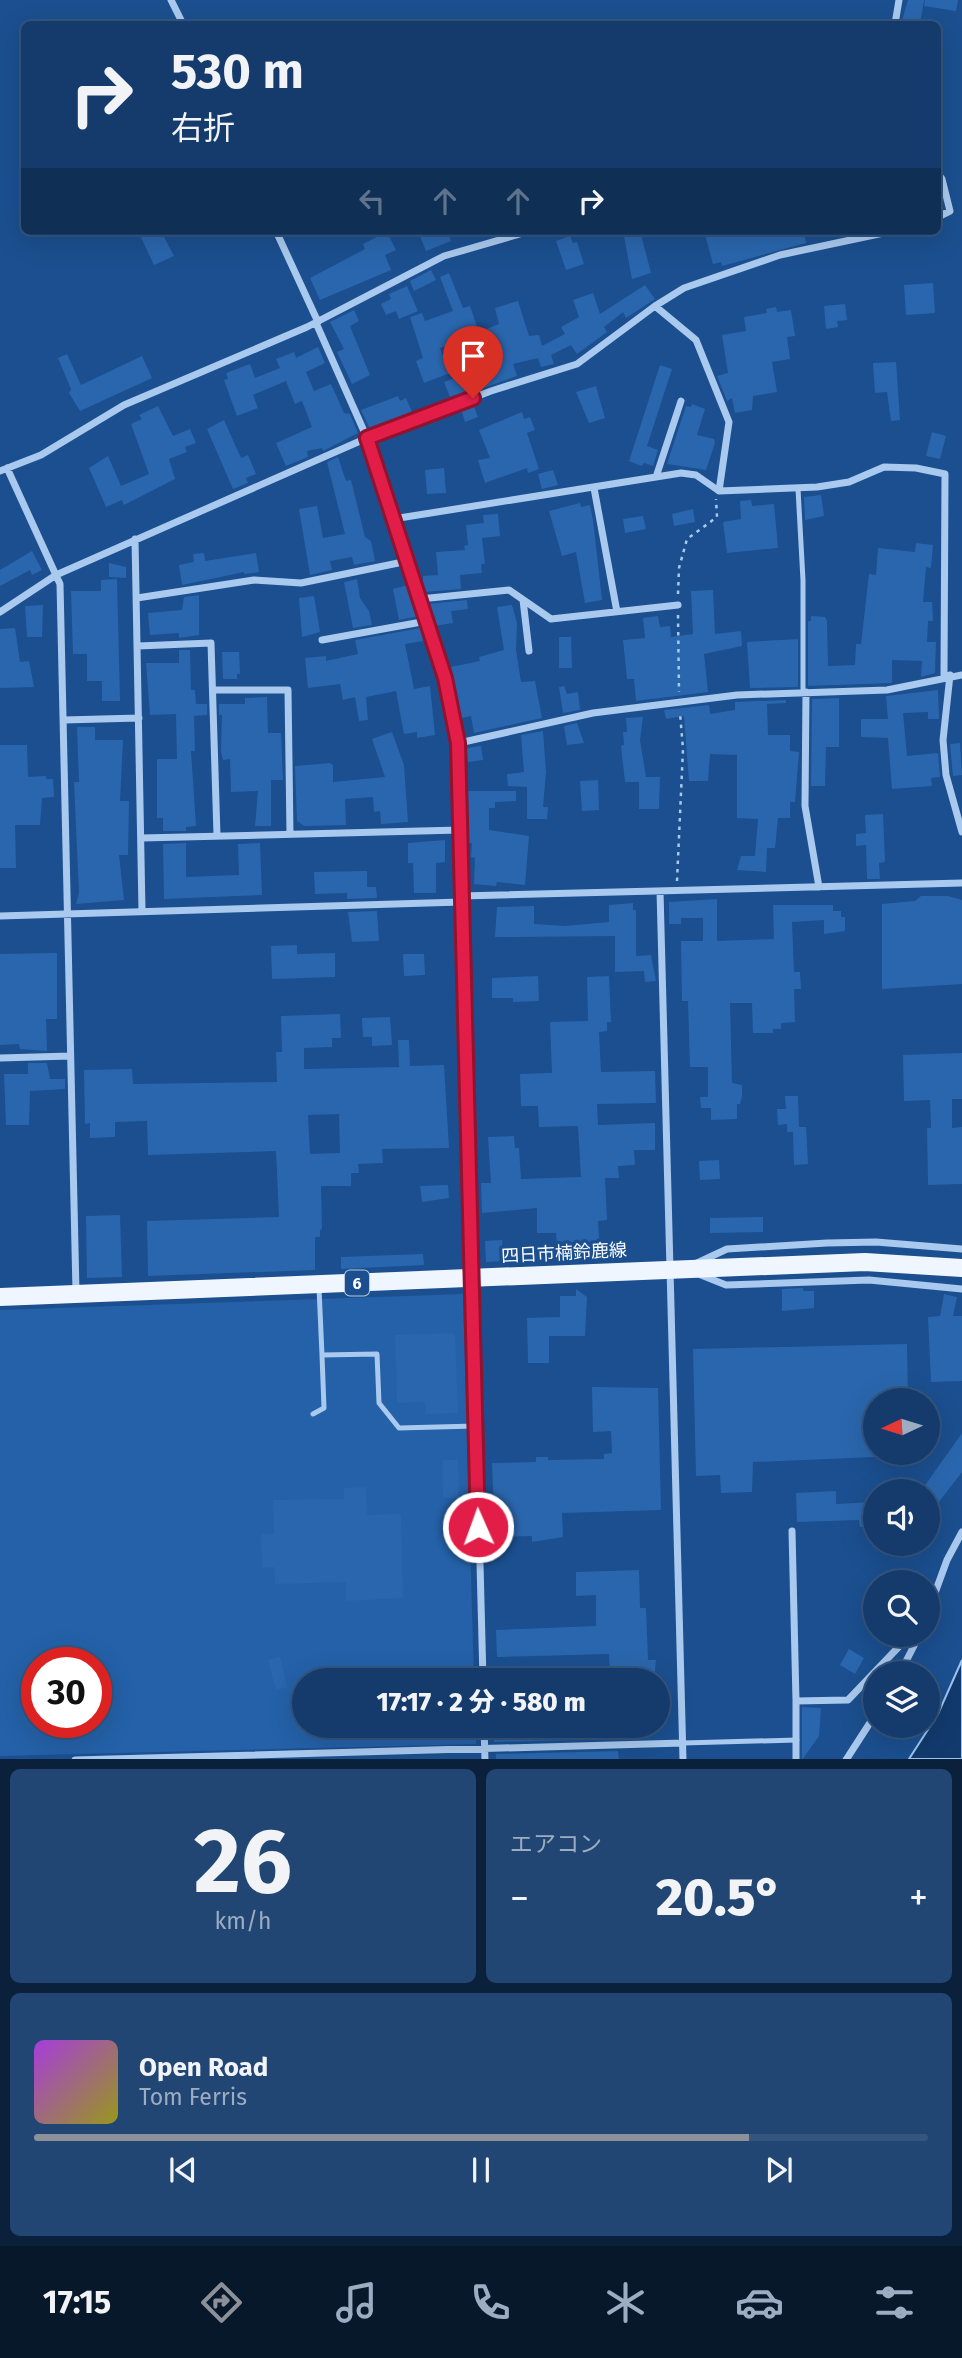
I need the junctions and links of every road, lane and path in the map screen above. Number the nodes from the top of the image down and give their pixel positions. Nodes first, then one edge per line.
1 (172, 0) edge
2 (899, 0) edge
3 (182, 21) edge
4 (896, 21) edge
5 (941, 177) edge
6 (941, 216) edge
7 (278, 235) edge
8 (516, 235) edge
9 (874, 235) edge
10 (655, 306) junction
11 (317, 323) junction
12 (681, 401) dead end
13 (367, 438) junction
14 (4, 470) edge
15 (656, 478) junction
16 (594, 488) junction
17 (717, 489) junction
18 (798, 489) junction
19 (393, 519) junction
20 (135, 539) junction
21 (408, 561) junction
22 (56, 575) junction
23 (137, 598) junction
24 (420, 599) junction
25 (523, 600) junction
26 (678, 605) junction
27 (0, 612) edge
28 (617, 612) junction
29 (427, 621) junction
30 (322, 640) dead end
31 (138, 646) junction
32 (528, 651) dead end
33 (962, 675) edge
34 (947, 677) junction
35 (214, 690) junction
36 (804, 692) junction
37 (679, 702) junction
38 (139, 718) junction
39 (64, 720) junction
40 (458, 743) junction
41 (460, 830) junction
42 (962, 832) edge
43 (290, 834) junction
44 (217, 835) junction
45 (142, 838) junction
46 (962, 883) edge
47 (818, 887) junction
48 (660, 891) junction
49 (677, 891) junction
50 (461, 899) junction
51 (142, 911) junction
52 (67, 914) junction
53 (0, 916) edge
54 (70, 1056) junction
55 (0, 1058) edge
56 (962, 1249) edge
57 (962, 1268) edge
58 (677, 1269) junction
59 (473, 1278) junction
60 (319, 1285) junction
61 (962, 1289) edge
62 (76, 1294) junction
63 (0, 1297) edge
64 (322, 1355) junction
65 (313, 1413) dead end
66 (475, 1426) junction
67 (792, 1531) dead end
68 (962, 1532) edge
69 (940, 1580) edge
70 (899, 1647) edge
71 (483, 1668) edge
72 (796, 1701) junction
73 (863, 1733) edge
74 (484, 1738) edge
75 (797, 1740) junction
76 (682, 1743) junction
77 (485, 1750) junction
78 (75, 1759) edge
79 (91, 1759) edge
80 (485, 1759) edge
81 (683, 1759) edge
82 (796, 1759) edge
83 (846, 1759) edge

1 - 3 street
2 - 4 street
5 - 6 street
7 - 11 street
8 - 11 street
9 - 10 street
10 - 13 street
10 - 17 street
11 - 13 street
11 - 14 street
12 - 15 street
13 - 19 street
13 - 20 street
14 - 22 street
15 - 16 street
15 - 17 street
16 - 19 street
16 - 28 street
17 - 18 street
17 - 26 path
18 - 34 street
18 - 36 lane
19 - 21 street
20 - 22 street
20 - 23 street
21 - 23 street
21 - 24 street
22 - 27 street
22 - 39 street
23 - 31 street
24 - 25 street
24 - 29 street
25 - 28 street
25 - 32 street
26 - 28 street
26 - 37 path
29 - 30 street
29 - 40 street
31 - 35 street
31 - 38 street
33 - 34 street
34 - 36 street
34 - 42 street
35 - 43 street
35 - 44 street
36 - 37 street
36 - 47 street
37 - 40 street
37 - 49 path
38 - 39 street
38 - 45 street
39 - 52 street
40 - 41 street
41 - 43 street
41 - 50 street
43 - 44 street
44 - 45 street
45 - 51 street
46 - 47 street
47 - 49 street
48 - 49 street
48 - 50 street
48 - 58 street
50 - 51 street
50 - 59 street
51 - 52 street
52 - 53 street
52 - 54 street
54 - 55 street
54 - 62 street
56 - 58 street
57 - 58 main road, 四日市楠鈴鹿線 / 6
58 - 59 main road, 四日市楠鈴鹿線 / 6
58 - 61 street
58 - 76 street
59 - 60 main road, 四日市楠鈴鹿線 / 6
59 - 66 street
60 - 62 main road, 四日市楠鈴鹿線 / 6
60 - 64 lane
62 - 63 main road, 四日市楠鈴鹿線 / 6
64 - 65 lane
64 - 66 lane
66 - 71 street
67 - 72 street
68 - 69 street
70 - 72 street
72 - 75 street
73 - 83 street
74 - 77 street
75 - 76 lane
75 - 82 street
76 - 77 street
76 - 81 street
77 - 79 street
77 - 80 street
78 - 79 street

